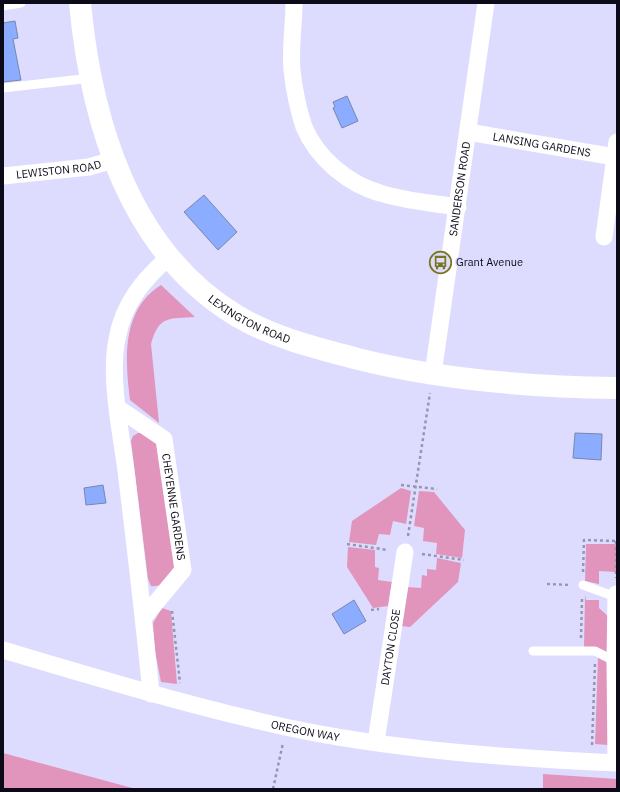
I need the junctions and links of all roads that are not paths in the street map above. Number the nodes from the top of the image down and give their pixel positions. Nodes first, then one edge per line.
1 (21, 3) edge
2 (80, 3) edge
3 (294, 3) edge
4 (486, 3) edge
5 (3, 6) edge
6 (91, 78) junction
7 (3, 88) edge
8 (468, 132) junction
9 (616, 150) edge
10 (113, 160) junction
11 (3, 176) edge
12 (458, 207) junction
13 (604, 237) dead end
14 (169, 257) junction
15 (433, 374) junction
16 (617, 388) edge
17 (118, 408) junction
18 (405, 552) road end
19 (583, 585) road end
20 (616, 595) edge
21 (144, 617) junction
22 (3, 650) edge
23 (533, 651) dead end
24 (614, 661) junction
25 (151, 694) junction
26 (376, 742) junction
27 (616, 763) edge

1 - 5 lane
2 - 6 street, LEXINGTON ROAD
3 - 12 street
4 - 8 street, SANDERSON ROAD
6 - 7 lane
6 - 10 street, LEXINGTON ROAD
8 - 9 street, LANSING GARDENS
8 - 12 street, SANDERSON ROAD
9 - 13 street, LANSING GARDENS
10 - 11 street, LEWISTON ROAD
10 - 14 street, LEXINGTON ROAD
12 - 15 street, SANDERSON ROAD
14 - 15 street, LEXINGTON ROAD
14 - 17 street
15 - 16 street, LEXINGTON ROAD
17 - 21 street
17 - 21 street, CHEYENNE GARDENS
18 - 26 street, DAYTON CLOSE
19 - 20 lane
20 - 24 street
21 - 25 street
22 - 25 street, OREGON WAY
23 - 24 lane
24 - 27 street
25 - 26 street, OREGON WAY
26 - 27 street, OREGON WAY

